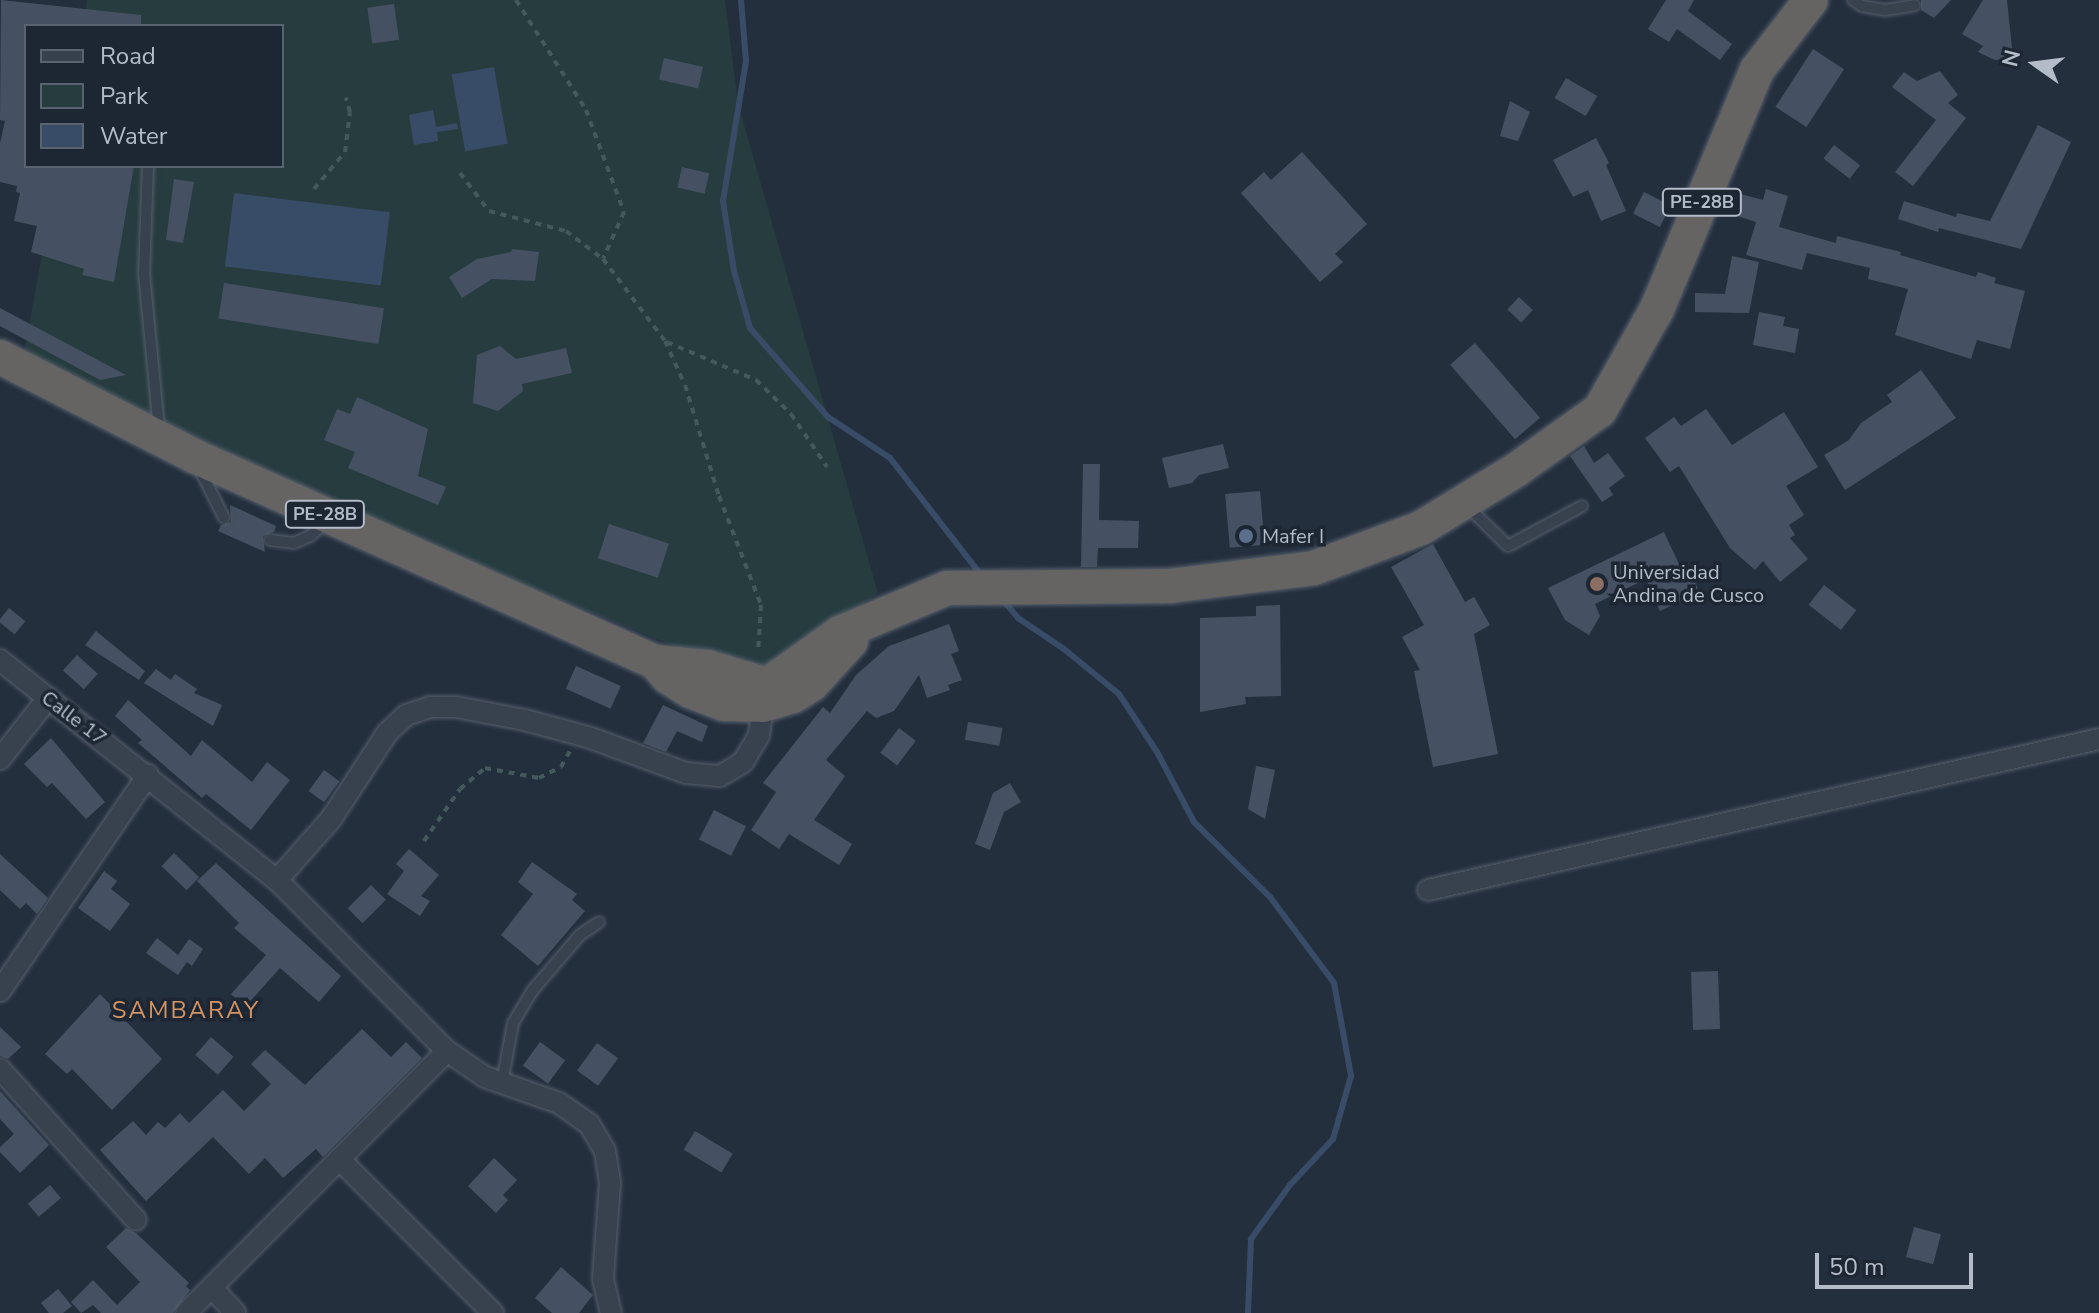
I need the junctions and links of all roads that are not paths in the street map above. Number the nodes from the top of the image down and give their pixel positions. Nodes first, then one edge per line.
1 (1811, 0) edge
2 (1853, 0) edge
3 (1915, 5) dead end
4 (148, 168) edge
5 (0, 357) edge
6 (160, 440) junction
7 (194, 456) junction
8 (1463, 502) junction
9 (1582, 506) dead end
10 (332, 517) junction
11 (224, 518) dead end
12 (270, 540) dead end
13 (0, 660) edge
14 (762, 689) junction
15 (48, 698) junction
16 (2099, 739) edge
17 (0, 759) edge
18 (148, 775) junction
19 (277, 880) junction
20 (1428, 890) dead end
21 (599, 922) dead end
22 (0, 991) edge
23 (447, 1051) junction
24 (0, 1069) edge
25 (502, 1083) junction
26 (339, 1159) junction
27 (136, 1220) dead end
28 (212, 1288) junction
29 (186, 1313) edge
30 (235, 1313) edge
31 (493, 1313) edge
32 (611, 1313) edge

1 - 8 highway, PE-28B
2 - 3 lane
4 - 6 lane
5 - 6 highway, PE-28B
6 - 7 highway, PE-28B
7 - 10 highway, PE-28B
7 - 11 lane
8 - 9 lane
8 - 14 highway, PE-28B
10 - 12 lane
10 - 14 highway, PE-28B
13 - 15 street, Calle 17
14 - 19 street
15 - 17 street
15 - 18 street, Calle 17
16 - 20 street
18 - 19 street, Calle 17
18 - 22 street
19 - 23 street, Calle 17
21 - 25 lane
23 - 25 street, Calle 17
23 - 26 street
24 - 27 street
25 - 32 street, Calle 17
26 - 28 street
26 - 31 street
28 - 29 street
28 - 30 street

